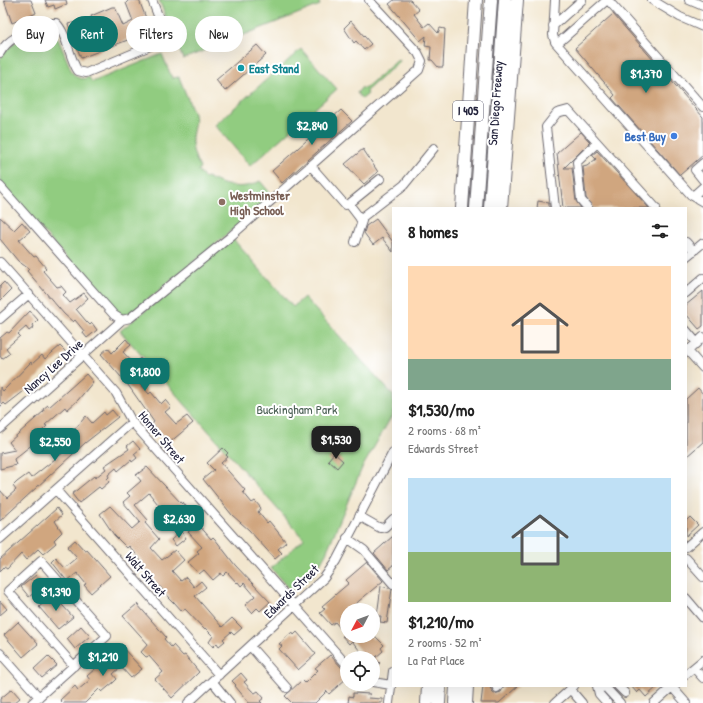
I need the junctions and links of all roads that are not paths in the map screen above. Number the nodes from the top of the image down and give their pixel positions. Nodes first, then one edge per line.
1 (152, 0) edge
2 (369, 0) edge
3 (476, 0) edge
4 (491, 0) edge
5 (505, 0) edge
6 (517, 0) edge
7 (555, 0) edge
8 (582, 0) edge
9 (608, 0) edge
10 (652, 0) edge
11 (689, 0) edge
12 (703, 6) edge
13 (553, 26) junction
14 (703, 27) edge
15 (508, 35) junction
16 (557, 44) junction
17 (0, 53) edge
18 (703, 107) edge
19 (597, 143) junction
20 (434, 148) dead end
21 (703, 163) edge
22 (311, 166) junction
23 (380, 179) dead end
24 (703, 180) edge
25 (0, 186) edge
26 (703, 187) edge
27 (693, 196) junction
28 (703, 202) edge
29 (349, 204) junction
30 (462, 207) edge
31 (476, 207) edge
32 (490, 207) edge
33 (501, 207) edge
34 (556, 207) edge
35 (587, 207) edge
36 (655, 207) edge
37 (360, 219) junction
38 (355, 242) dead end
39 (687, 243) edge
40 (703, 243) edge
41 (694, 251) junction
42 (687, 256) edge
43 (0, 262) edge
44 (703, 278) edge
45 (687, 292) edge
46 (29, 294) junction
47 (0, 319) edge
48 (122, 320) junction
49 (687, 331) edge
50 (700, 340) edge
51 (687, 350) edge
52 (84, 355) junction
53 (703, 368) edge
54 (132, 422) junction
55 (0, 429) edge
56 (392, 454) edge
57 (56, 490) junction
58 (359, 516) junction
59 (392, 521) edge
60 (703, 532) edge
61 (347, 538) junction
62 (0, 539) edge
63 (687, 546) edge
64 (687, 559) edge
65 (703, 577) edge
66 (392, 583) edge
67 (687, 599) edge
68 (295, 606) junction
69 (703, 618) edge
70 (250, 646) junction
71 (0, 653) edge
72 (340, 657) edge
73 (703, 660) edge
74 (74, 666) junction
75 (694, 668) junction
76 (687, 673) edge
77 (219, 675) junction
78 (392, 678) edge
79 (703, 678) edge
80 (212, 681) junction
81 (380, 683) edge
82 (391, 685) junction
83 (428, 687) edge
84 (440, 687) edge
85 (456, 687) edge
86 (467, 687) edge
87 (597, 687) edge
88 (619, 687) edge
89 (672, 687) edge
90 (287, 688) dead end
91 (572, 688) edge
92 (625, 694) dead end
93 (39, 697) junction
94 (616, 702) edge
95 (32, 703) edge
96 (188, 703) edge
97 (230, 703) edge
98 (388, 703) edge
99 (427, 703) edge
100 (439, 703) edge
101 (455, 703) edge
102 (466, 703) edge
103 (555, 703) edge
104 (582, 703) edge
105 (607, 703) edge
106 (654, 703) edge
107 (686, 703) edge

1 - 17 street
2 - 22 street, Nancy Lee Drive
3 - 30 highway, San Diego Freeway / I 405
4 - 31 highway
5 - 15 highway
6 - 15 highway, San Diego Freeway
7 - 13 street
8 - 13 street
9 - 16 street
9 - 18 street
10 - 14 street
11 - 12 street
13 - 16 street
15 - 32 highway
15 - 33 highway, San Diego Freeway
16 - 27 street
19 - 34 street
19 - 35 street
19 - 36 street
20 - 37 street
21 - 24 street
22 - 29 street
22 - 48 street, Nancy Lee Drive
23 - 29 street
25 - 48 street
26 - 27 street
27 - 28 street
29 - 37 street
37 - 38 street
39 - 41 street
40 - 41 street
41 - 42 street
43 - 46 street, Homer Street
44 - 45 street
46 - 47 street
46 - 52 street, Homer Street
48 - 52 street, Nancy Lee Drive
49 - 50 street
50 - 51 street
51 - 53 street
52 - 54 street, Homer Street
52 - 55 street, Nancy Lee Drive
54 - 57 street
54 - 68 street, Homer Street
56 - 58 street, Edwards Street
57 - 62 street
57 - 77 street, Walt Street
58 - 59 street
58 - 61 street, Edwards Street
60 - 63 street
61 - 66 street
61 - 68 street, Edwards Street
64 - 65 street
67 - 69 street
68 - 70 street, Edwards Street
68 - 72 street, Homer Street
70 - 77 street, Edwards Street
70 - 90 street
71 - 93 street
73 - 75 street
74 - 74 street
74 - 93 street
75 - 76 street
75 - 79 street
77 - 80 street, Edwards Street
78 - 82 street
80 - 96 street, Edwards Street
80 - 97 street
81 - 82 street
82 - 98 street
83 - 99 highway
84 - 100 highway
85 - 101 highway
86 - 102 highway
87 - 94 street
87 - 105 street
88 - 92 street
89 - 106 street
89 - 107 street
91 - 103 street
91 - 104 street
93 - 95 street

